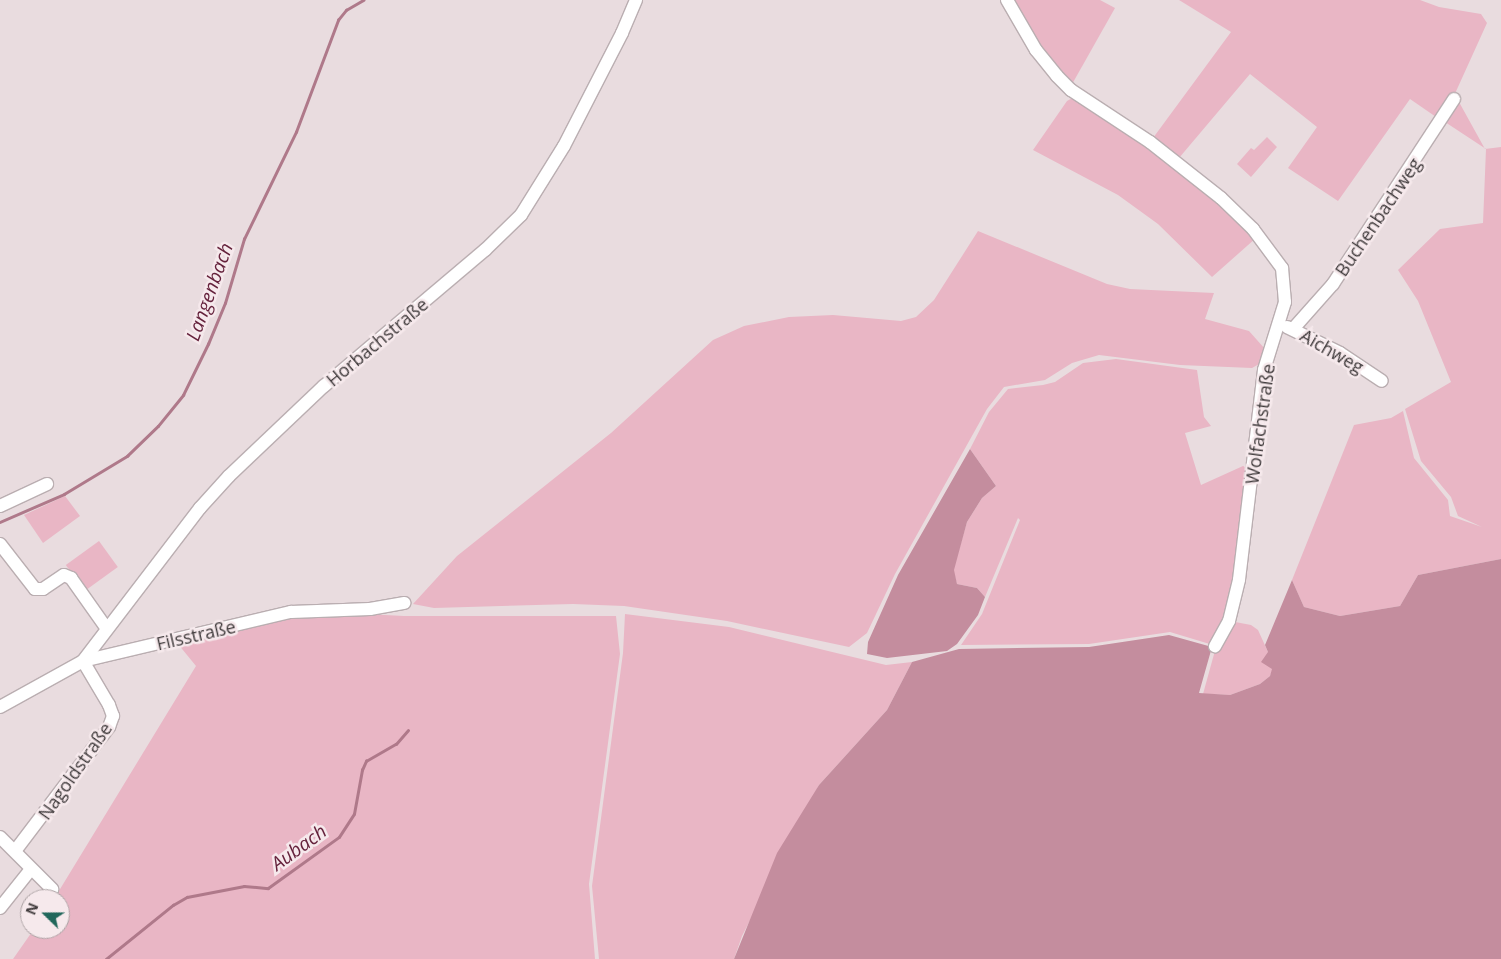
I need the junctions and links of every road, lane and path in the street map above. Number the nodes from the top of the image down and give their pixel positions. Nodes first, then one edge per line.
1 (636, 0) edge
2 (1007, 0) edge
3 (1454, 99) dead end
4 (1280, 324) junction
5 (1293, 328) junction
6 (1382, 381) dead end
7 (47, 484) dead end
8 (0, 506) edge
9 (0, 544) edge
10 (404, 603) dead end
11 (107, 629) junction
12 (1214, 646) dead end
13 (83, 661) junction
14 (0, 707) edge
15 (0, 837) edge
16 (15, 851) junction
17 (31, 869) junction
18 (52, 889) dead end
19 (0, 908) edge

1 - 11 street, Horbachstraße
2 - 4 street, Wolfachstraße
3 - 5 street, Buchenbachweg
4 - 5 street, Aichweg
4 - 12 street, Wolfachstraße
5 - 6 street, Aichweg
7 - 8 street
9 - 11 street
10 - 13 street, Filsstraße
11 - 13 street, Horbachstraße
13 - 14 street, Filsstraße
13 - 16 street, Nagoldstraße
15 - 16 street
16 - 17 street
17 - 18 street
17 - 19 street

